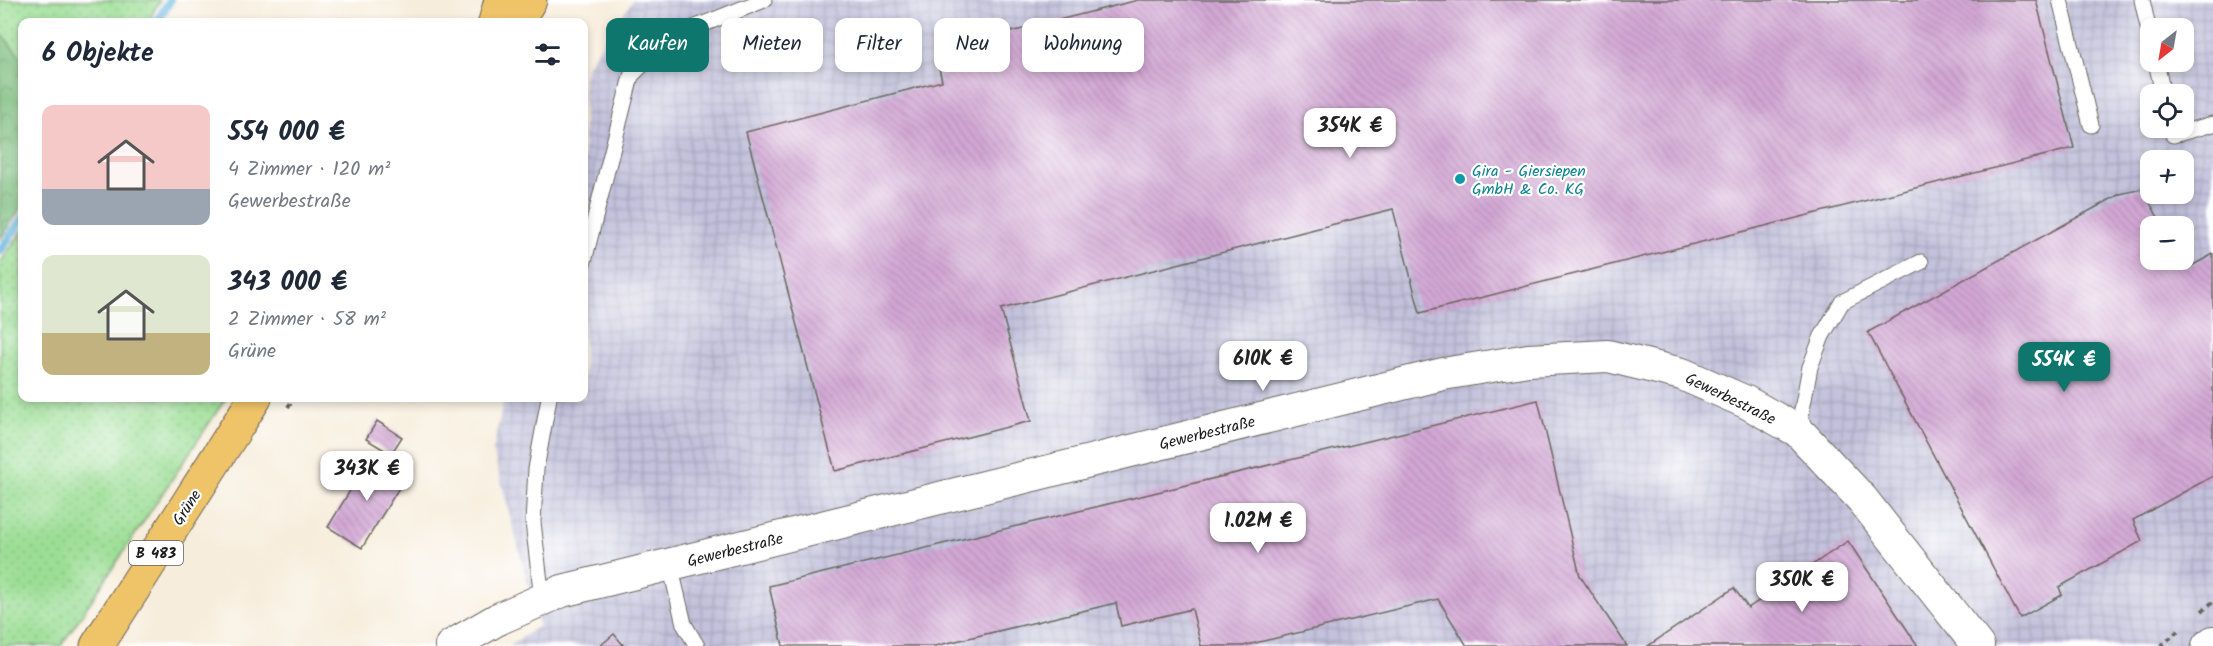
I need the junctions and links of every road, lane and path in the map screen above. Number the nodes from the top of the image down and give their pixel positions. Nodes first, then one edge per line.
1 (501, 0) edge
2 (530, 0) edge
3 (764, 0) edge
4 (2060, 0) edge
5 (2142, 0) edge
6 (496, 18) edge
7 (519, 18) edge
8 (2146, 18) edge
9 (2213, 124) edge
10 (2091, 125) dead end
11 (2194, 129) edge
12 (588, 245) edge
13 (1921, 262) dead end
14 (252, 402) edge
15 (548, 402) edge
16 (1797, 431) junction
17 (670, 565) junction
18 (542, 599) junction
19 (2213, 642) edge
20 (97, 646) edge
21 (451, 646) edge
22 (697, 646) edge
23 (1978, 646) edge
24 (2208, 646) edge

1 - 6 main road
2 - 7 main road
3 - 12 lane
4 - 10 lane
5 - 8 lane
9 - 11 lane
13 - 16 lane
14 - 20 main road, Grüne / B 483
15 - 18 lane
16 - 17 street, Gewerbestraße
16 - 23 street, Gewerbestraße
17 - 18 street, Gewerbestraße
17 - 22 lane
18 - 21 street, Gewerbestraße
19 - 24 street

